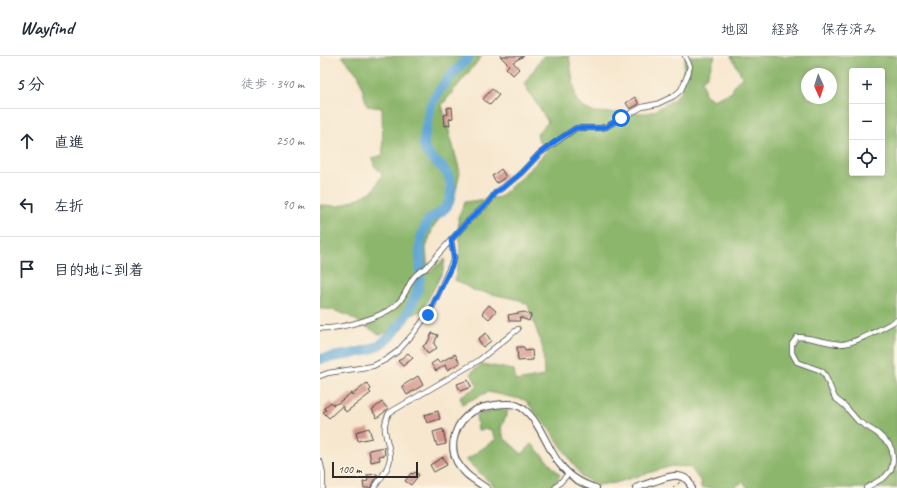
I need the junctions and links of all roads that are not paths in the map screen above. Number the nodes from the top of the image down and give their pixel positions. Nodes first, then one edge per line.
1 (685, 56) edge
2 (451, 240) junction
3 (897, 320) edge
4 (320, 328) edge
5 (518, 329) dead end
6 (320, 376) edge
7 (320, 461) edge
8 (568, 474) junction
9 (323, 488) edge
10 (374, 488) edge
11 (486, 488) edge
12 (555, 488) edge
13 (596, 488) edge
14 (636, 488) edge
15 (691, 488) edge
16 (866, 488) edge

1 - 2 street
2 - 4 street
2 - 6 street
3 - 16 street
5 - 10 street
7 - 9 street
8 - 11 street
8 - 12 street
8 - 13 street
14 - 15 street

